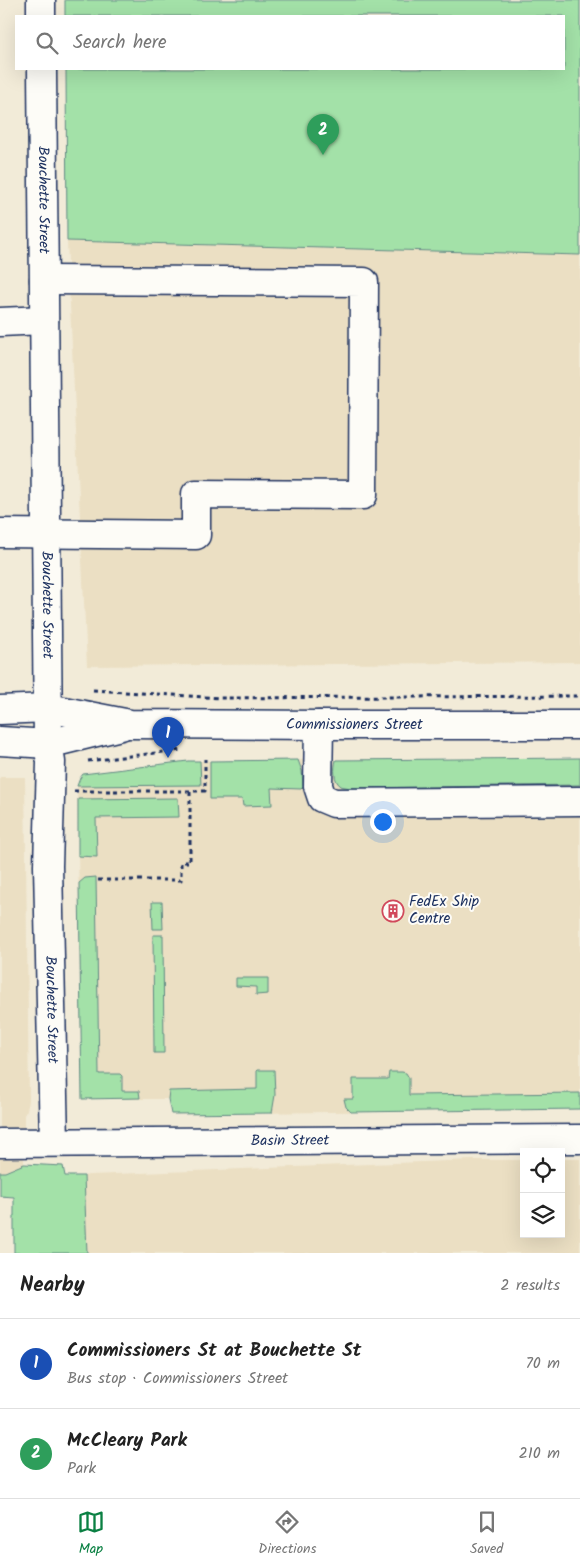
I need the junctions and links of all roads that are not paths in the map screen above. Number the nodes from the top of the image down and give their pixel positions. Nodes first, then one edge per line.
1 (41, 0) edge
2 (42, 15) edge
3 (42, 70) edge
4 (44, 280) junction
5 (44, 320) junction
6 (0, 322) edge
7 (0, 533) edge
8 (46, 534) junction
9 (48, 708) junction
10 (0, 710) edge
11 (130, 724) junction
12 (580, 725) edge
13 (319, 726) junction
14 (0, 742) edge
15 (48, 744) junction
16 (580, 801) edge
17 (580, 1139) edge
18 (54, 1142) junction
19 (0, 1143) edge

1 - 2 street
3 - 4 street, Bouchette Street
4 - 5 street, Bouchette Street
4 - 8 street
5 - 6 street
5 - 8 street, Bouchette Street
7 - 8 street
8 - 9 street, Bouchette Street
9 - 10 street, Commissioners Street
9 - 11 street, Commissioners Street
9 - 15 street, Bouchette Street
11 - 13 street, Commissioners Street
11 - 15 street, Commissioners Street
12 - 13 street, Commissioners Street
13 - 16 street
14 - 15 street, Commissioners Street
15 - 18 street, Bouchette Street
17 - 18 street, Basin Street
18 - 19 street, Basin Street

